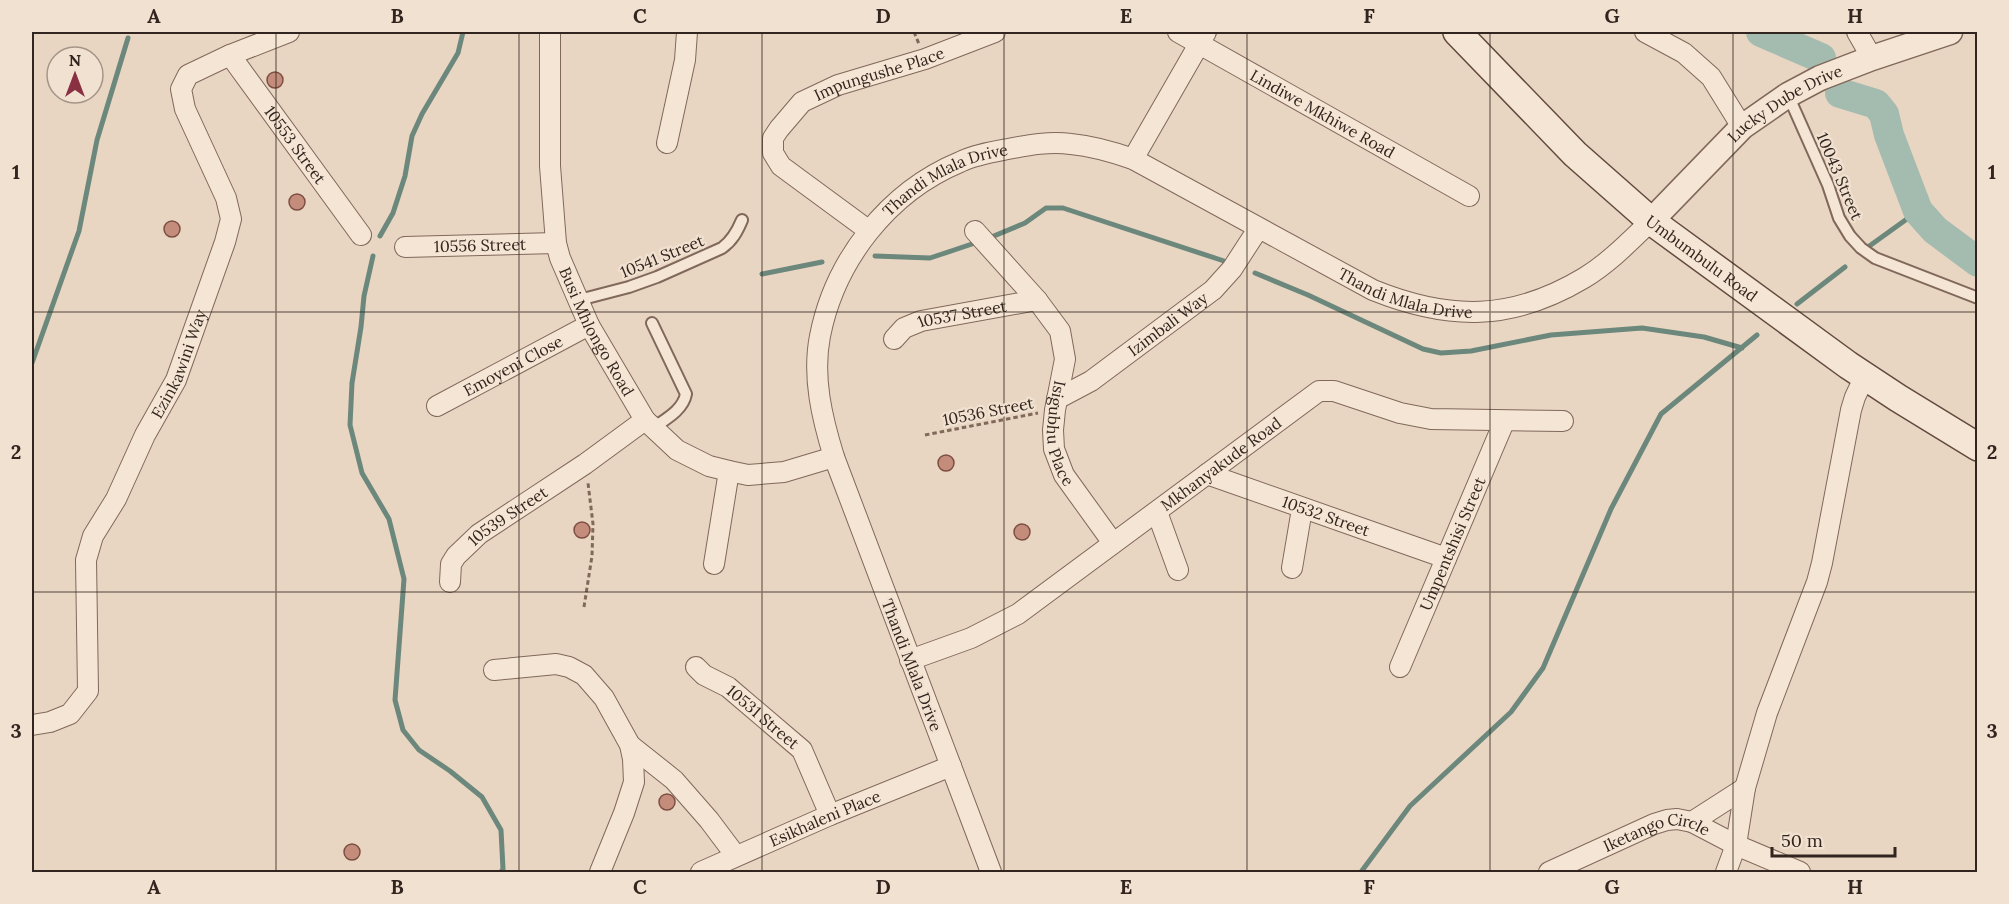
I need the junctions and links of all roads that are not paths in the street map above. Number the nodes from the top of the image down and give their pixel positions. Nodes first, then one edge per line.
1 (289, 32) edge
2 (550, 32) edge
3 (687, 32) edge
4 (995, 32) edge
5 (1178, 32) edge
6 (1457, 32) edge
7 (1645, 32) edge
8 (1857, 32) edge
9 (1950, 32) edge
10 (1203, 37) edge
11 (230, 55) junction
12 (1872, 58) junction
13 (1788, 95) junction
14 (1742, 127) junction
15 (667, 143) dead end
16 (1133, 159) junction
17 (1469, 196) dead end
18 (742, 220) dead end
19 (1651, 221) junction
20 (1258, 229) junction
21 (868, 230) junction
22 (975, 231) dead end
23 (361, 235) dead end
24 (556, 243) junction
25 (405, 248) dead end
26 (1977, 298) edge
27 (579, 300) junction
28 (1037, 300) junction
29 (652, 322) dead end
30 (589, 325) junction
31 (894, 339) dead end
32 (1865, 376) junction
33 (1056, 404) junction
34 (437, 406) dead end
35 (1563, 421) dead end
36 (1504, 422) junction
37 (649, 424) junction
38 (1977, 447) edge
39 (834, 456) junction
40 (729, 471) junction
41 (1207, 474) junction
42 (1302, 509) junction
43 (1156, 512) junction
44 (1113, 543) junction
45 (1446, 558) junction
46 (714, 564) dead end
47 (1292, 568) dead end
48 (1178, 570) dead end
49 (450, 582) dead end
50 (910, 660) junction
51 (696, 667) dead end
52 (1400, 667) dead end
53 (494, 670) dead end
54 (32, 725) edge
55 (630, 745) junction
56 (951, 766) junction
57 (1745, 788) junction
58 (830, 815) junction
59 (1692, 822) junction
60 (1736, 845) junction
61 (736, 856) junction
62 (600, 873) edge
63 (701, 873) edge
64 (991, 873) edge
65 (1549, 873) edge
66 (1726, 873) edge
67 (1800, 873) edge

1 - 11 street, Ezinkawini Way
2 - 24 street, Busi Mhlongo Road
3 - 15 street
4 - 21 street, Impungushe Place
5 - 10 street, Lindiwe Mkhiwe Road
6 - 19 main road, Umbumbulu Road
7 - 14 street
8 - 12 street
9 - 12 street, Lucky Dube Drive
10 - 16 street
10 - 17 street, Lindiwe Mkhiwe Road
11 - 23 street, 10553 Street
11 - 54 street, Ezinkawini Way
12 - 13 street, Lucky Dube Drive
13 - 14 street, Lucky Dube Drive
13 - 26 lane, 10043 Street
14 - 19 street, Lucky Dube Drive
16 - 20 street, Thandi Mlala Drive
16 - 21 street, Thandi Mlala Drive
18 - 27 lane, 10541 Street
19 - 20 street, Thandi Mlala Drive
19 - 32 main road, Umbumbulu Road
20 - 33 street, Izimbali Way
21 - 39 street, Thandi Mlala Drive
22 - 28 street, Isigubhu Place
24 - 25 street, 10556 Street
24 - 27 street, Busi Mhlongo Road
27 - 30 street, Busi Mhlongo Road
28 - 31 street, 10537 Street
28 - 33 street, Isigubhu Place
29 - 37 lane
30 - 34 street, Emoyeni Close
30 - 37 street, Busi Mhlongo Road
32 - 38 main road, Umbumbulu Road
32 - 57 street
33 - 44 street, Isigubhu Place
35 - 36 street, Mkhanyakude Road
36 - 41 street, Mkhanyakude Road
36 - 45 street, Umpentshisi Street
37 - 40 street, Busi Mhlongo Road
37 - 49 street, 10539 Street
39 - 40 street, Busi Mhlongo Road
39 - 50 street, Thandi Mlala Drive
40 - 46 street
41 - 42 street, 10532 Street
41 - 43 street, Mkhanyakude Road
42 - 45 street, 10532 Street
42 - 47 street
43 - 44 street, Mkhanyakude Road
43 - 48 street
44 - 50 street, Mkhanyakude Road
45 - 52 street, Umpentshisi Street
50 - 56 street, Thandi Mlala Drive
51 - 58 street, 10531 Street
53 - 55 street
55 - 61 street
55 - 62 street
56 - 58 street, Esikhaleni Place
56 - 64 street, Thandi Mlala Drive
57 - 59 street
57 - 60 street
58 - 61 street, Esikhaleni Place
59 - 60 street, Iketango Circle
59 - 65 street, Iketango Circle
60 - 66 street, Iketango Circle
60 - 67 street
61 - 63 street, Esikhaleni Place

